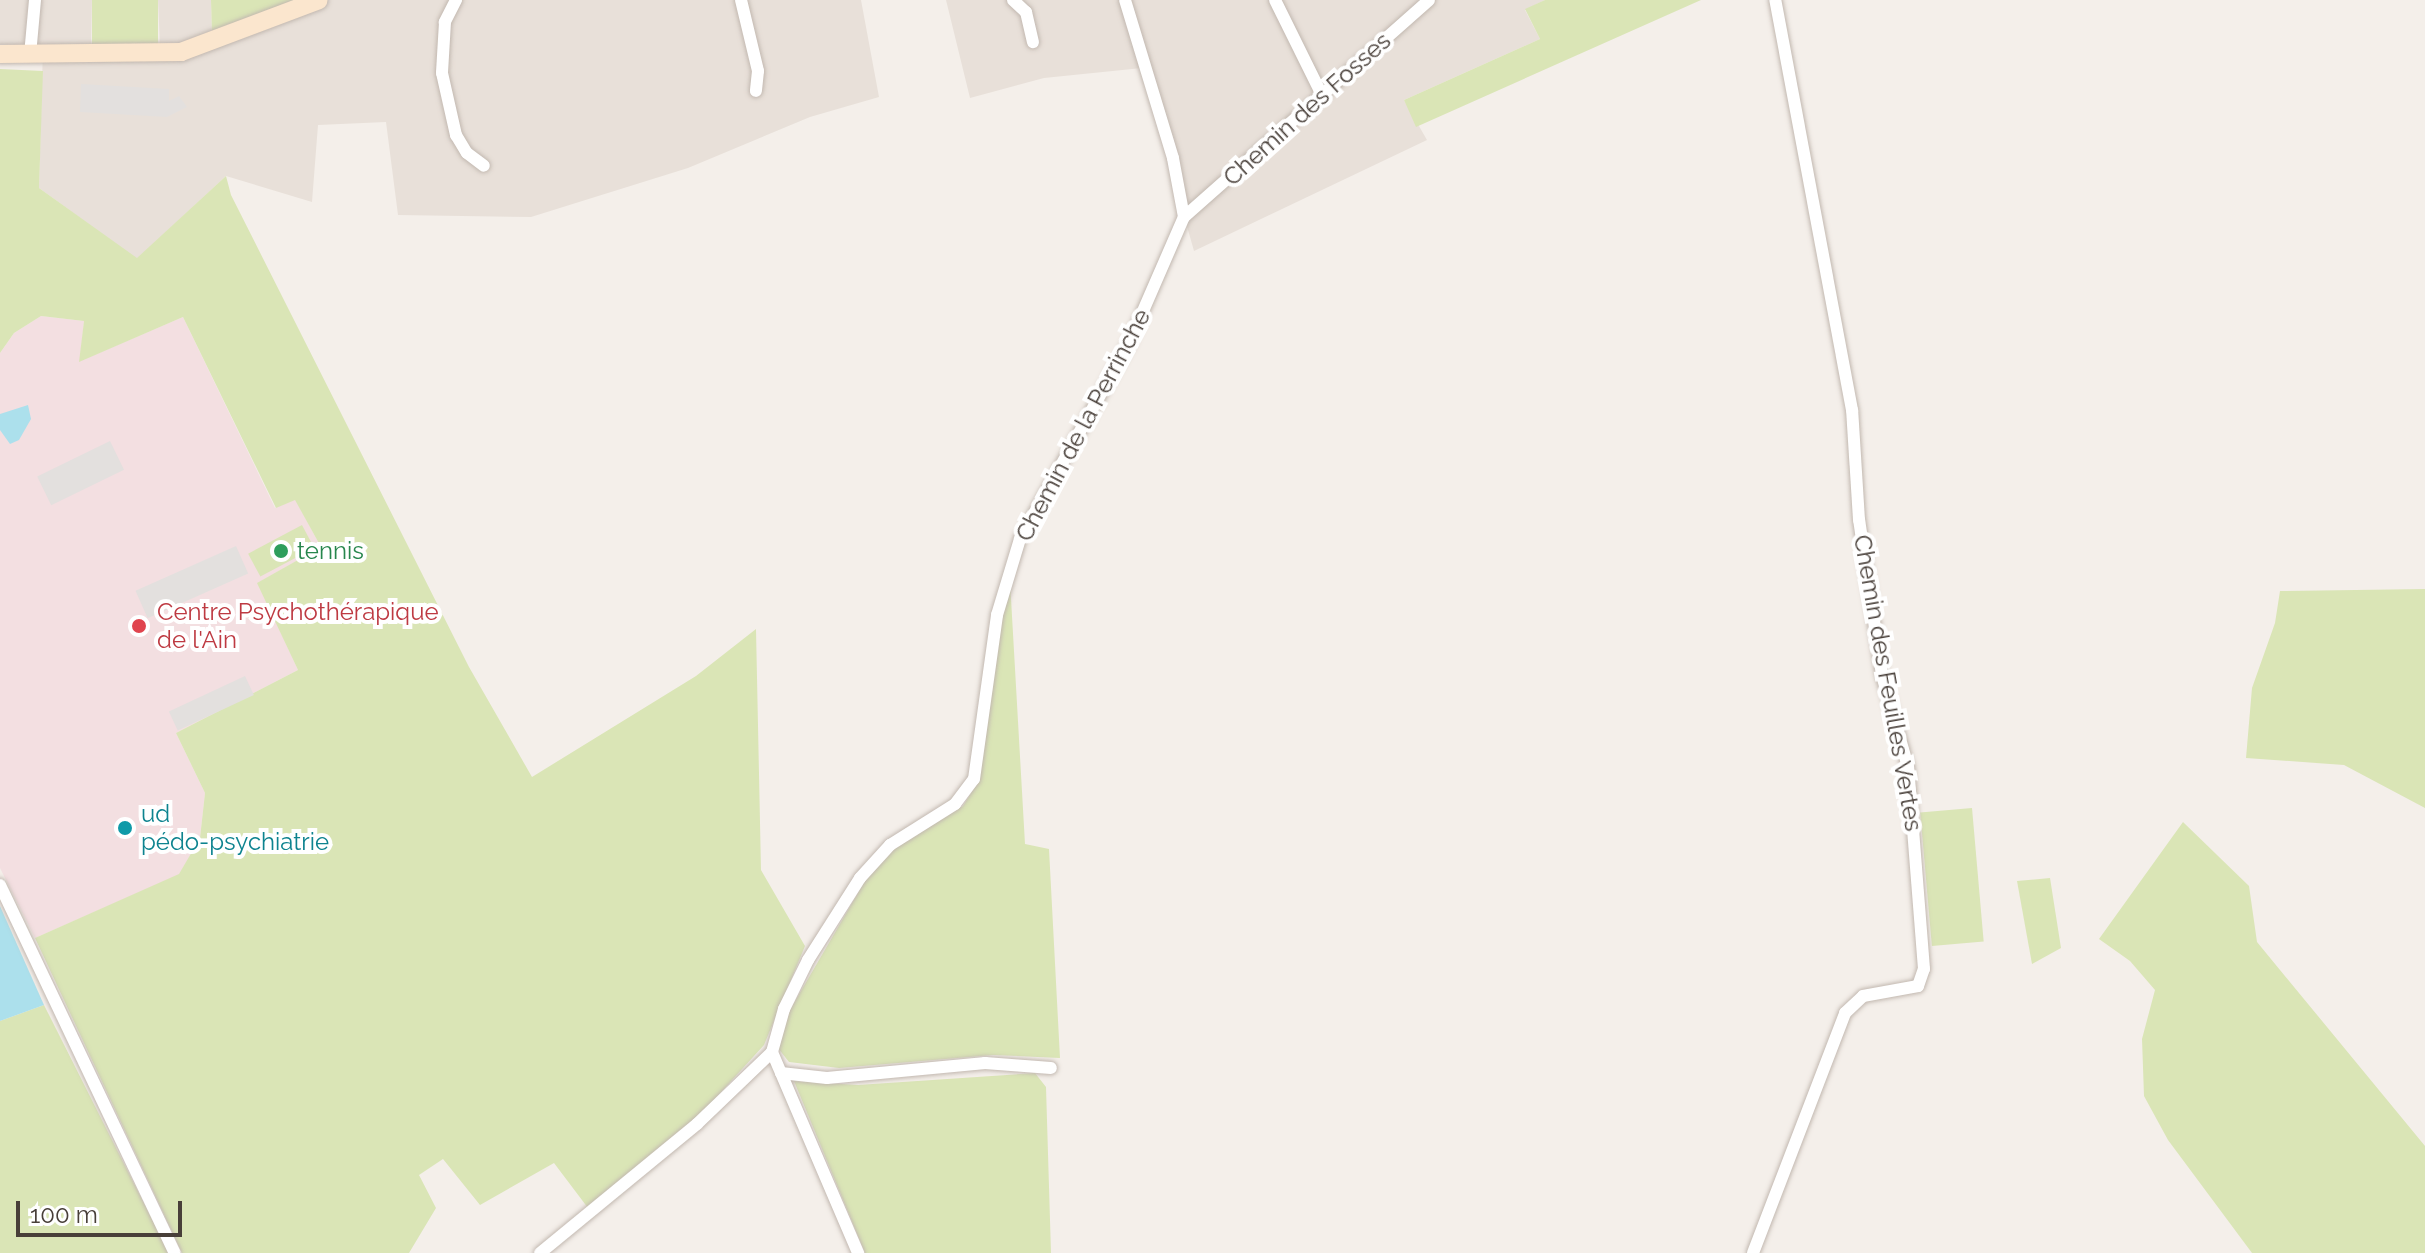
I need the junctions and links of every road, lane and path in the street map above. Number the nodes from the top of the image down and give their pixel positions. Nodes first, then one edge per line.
1 (35, 0) edge
2 (319, 0) edge
3 (456, 0) edge
4 (741, 0) edge
5 (1013, 0) edge
6 (1125, 0) edge
7 (1275, 0) edge
8 (1429, 0) edge
9 (1775, 0) edge
10 (1033, 42) dead end
11 (0, 54) edge
12 (30, 55) junction
13 (756, 91) dead end
14 (1320, 91) junction
15 (484, 166) dead end
16 (1184, 217) junction
17 (0, 885) edge
18 (772, 1052) junction
19 (1051, 1068) dead end
20 (781, 1073) junction
21 (175, 1253) edge
22 (540, 1253) edge
23 (858, 1253) edge
24 (1753, 1253) edge

1 - 12 street
2 - 12 main road
3 - 15 street
4 - 13 street
5 - 10 street
6 - 16 street
7 - 14 street
8 - 14 street, Chemin des Fosses
9 - 24 street, Chemin des Feuilles Vertes
11 - 12 main road
14 - 16 street, Chemin des Fosses
16 - 18 street, Chemin de la Perrinche
17 - 21 street
18 - 20 street
18 - 22 street
19 - 20 street
20 - 23 street

